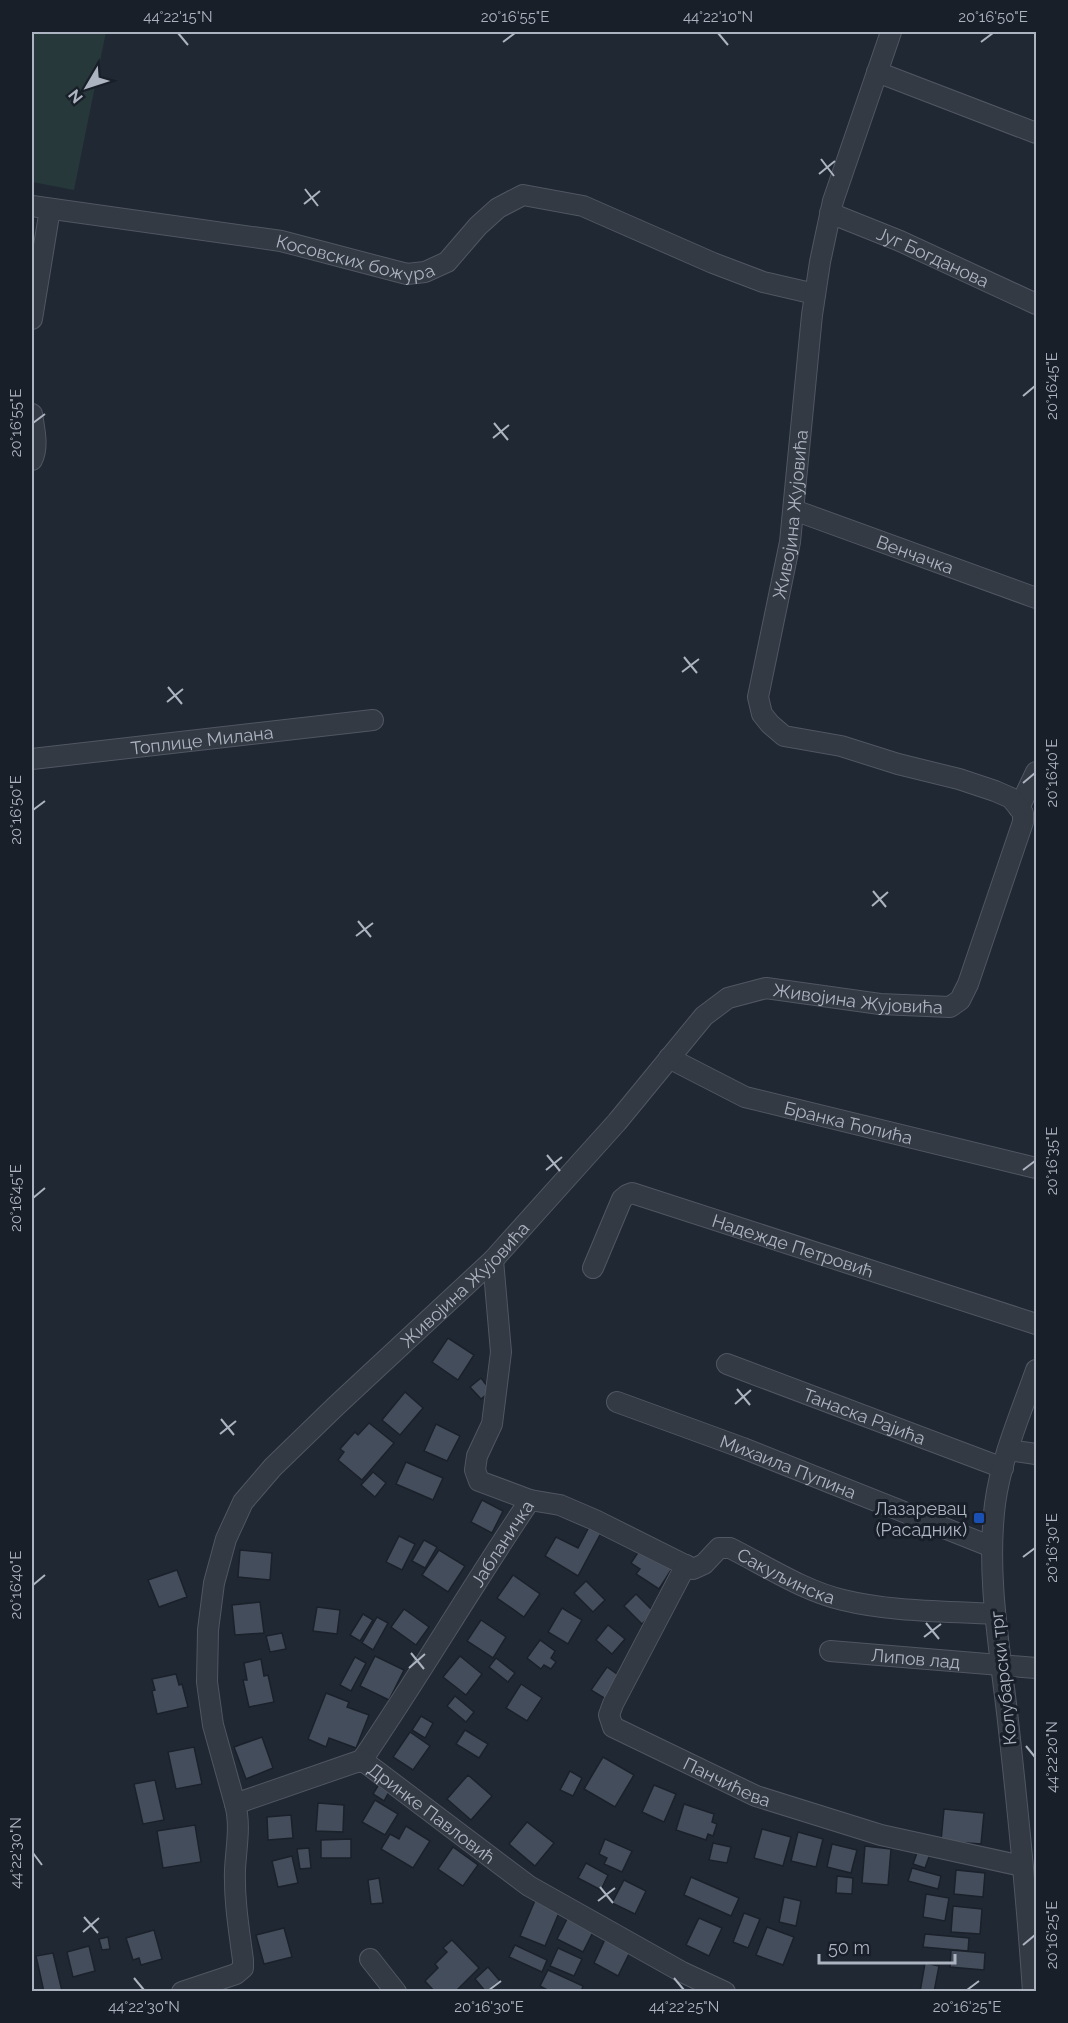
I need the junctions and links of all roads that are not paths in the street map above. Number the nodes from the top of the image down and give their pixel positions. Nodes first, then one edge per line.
1 (891, 32) edge
2 (877, 72) junction
3 (1036, 133) edge
4 (41, 208) edge
5 (830, 213) junction
6 (815, 294) junction
7 (1036, 304) edge
8 (32, 319) edge
9 (32, 414) edge
10 (32, 460) edge
11 (794, 510) junction
12 (1036, 598) edge
13 (373, 720) dead end
14 (32, 759) edge
15 (1036, 772) edge
16 (1019, 808) junction
17 (669, 1058) junction
18 (1036, 1168) edge
19 (493, 1260) junction
20 (593, 1268) dead end
21 (1036, 1324) edge
22 (727, 1364) dead end
23 (1036, 1370) edge
24 (617, 1402) dead end
25 (1036, 1454) edge
26 (1006, 1459) junction
27 (530, 1500) junction
28 (992, 1547) junction
29 (686, 1565) junction
30 (995, 1614) junction
31 (830, 1651) dead end
32 (1001, 1666) junction
33 (1036, 1668) edge
34 (362, 1760) junction
35 (235, 1804) junction
36 (1022, 1866) junction
37 (1031, 1893) edge
38 (370, 1959) dead end
39 (182, 1992) edge
40 (396, 1992) edge
41 (725, 1992) edge
42 (1033, 1992) edge

1 - 2 street, Живојина Жујовића
2 - 3 street
2 - 5 street, Живојина Жујовића
4 - 6 street, Косовских божура
4 - 8 street
5 - 6 street, Живојина Жујовића
5 - 7 street, Југ Богданова
6 - 11 street, Живојина Жујовића
9 - 10 street
11 - 12 street, Венчачка
11 - 16 street, Живојина Жујовића
13 - 14 street, Топлице Милана
15 - 16 street
16 - 17 street, Живојина Жујовића
17 - 18 street, Бранка Ћопића
17 - 19 street, Живојина Жујовића
19 - 27 street, Јабланичка
19 - 35 street, Живојина Жујовића
20 - 21 street, Надежде Петровић
22 - 26 street, Танаска Рајића
23 - 26 street, Колубарски трг
24 - 28 street, Михаила Пупина
25 - 26 street, Танаска Рајића
26 - 28 street, Колубарски трг
27 - 29 street
27 - 34 street, Јабланичка
28 - 30 street, Колубарски трг
29 - 30 street, Сакуљинска
29 - 36 street, Панчићева
30 - 32 street, Колубарски трг
31 - 32 street, Липов лад
32 - 33 street, Липов лад
32 - 36 street, Колубарски трг
34 - 35 street, Дринке Павловић
34 - 41 street, Дринке Павловић
35 - 39 street
36 - 37 street, Колубарски трг
37 - 42 street, Колубарски трг
38 - 40 street

